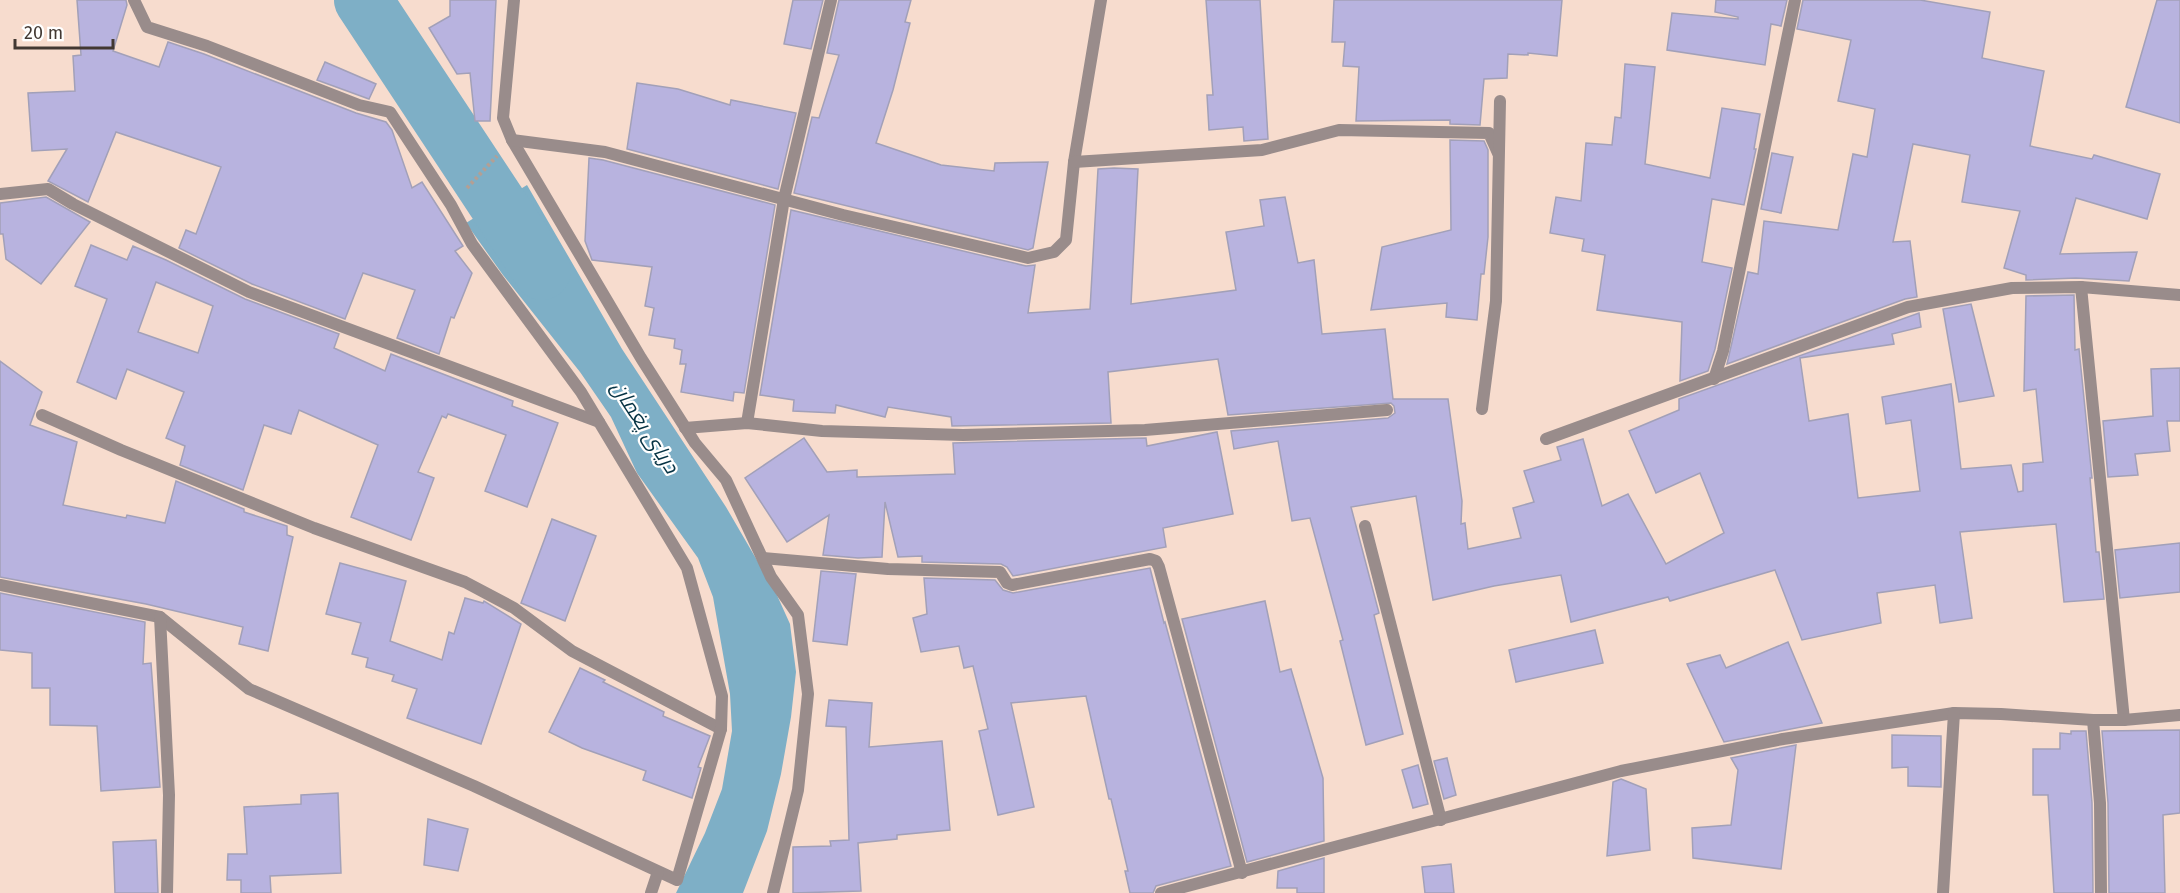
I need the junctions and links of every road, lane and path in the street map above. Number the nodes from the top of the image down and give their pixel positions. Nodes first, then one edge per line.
1 (134, 0) edge
2 (514, 0) edge
3 (831, 0) edge
4 (1101, 0) edge
5 (1795, 0) edge
6 (1500, 101) dead end
7 (512, 140) junction
8 (1498, 153) junction
9 (1074, 162) junction
10 (0, 194) edge
11 (784, 199) junction
12 (451, 205) junction
13 (2081, 287) junction
14 (2180, 295) edge
15 (1714, 379) junction
16 (1482, 409) dead end
17 (1387, 410) dead end
18 (42, 415) dead end
19 (599, 422) junction
20 (747, 423) junction
21 (685, 428) junction
22 (1546, 439) dead end
23 (1365, 526) dead end
24 (763, 558) junction
25 (0, 585) edge
26 (160, 617) junction
27 (1954, 713) junction
28 (2180, 715) edge
29 (2093, 720) junction
30 (2124, 720) junction
31 (721, 729) junction
32 (1441, 820) junction
33 (658, 872) junction
34 (1242, 873) junction
35 (167, 893) edge
36 (651, 893) edge
37 (773, 893) edge
38 (1161, 893) edge
39 (1943, 893) edge
40 (2101, 893) edge

1 - 12 street
2 - 7 street
3 - 11 street
4 - 9 street
5 - 15 street
6 - 8 street
7 - 11 street
7 - 12 path
7 - 21 street
8 - 9 street
8 - 16 street
9 - 11 street
10 - 19 street
11 - 20 street
12 - 19 street
13 - 14 street
13 - 15 street
13 - 30 street
15 - 22 street
17 - 20 street
18 - 31 street
19 - 31 street
20 - 21 street
21 - 24 street
23 - 32 street
24 - 34 street
24 - 37 street
25 - 26 street
26 - 33 street
26 - 35 street
27 - 29 street
27 - 32 street
27 - 39 street
28 - 30 street
29 - 30 street
29 - 40 street
31 - 33 street
32 - 34 street
33 - 36 street
34 - 38 street

